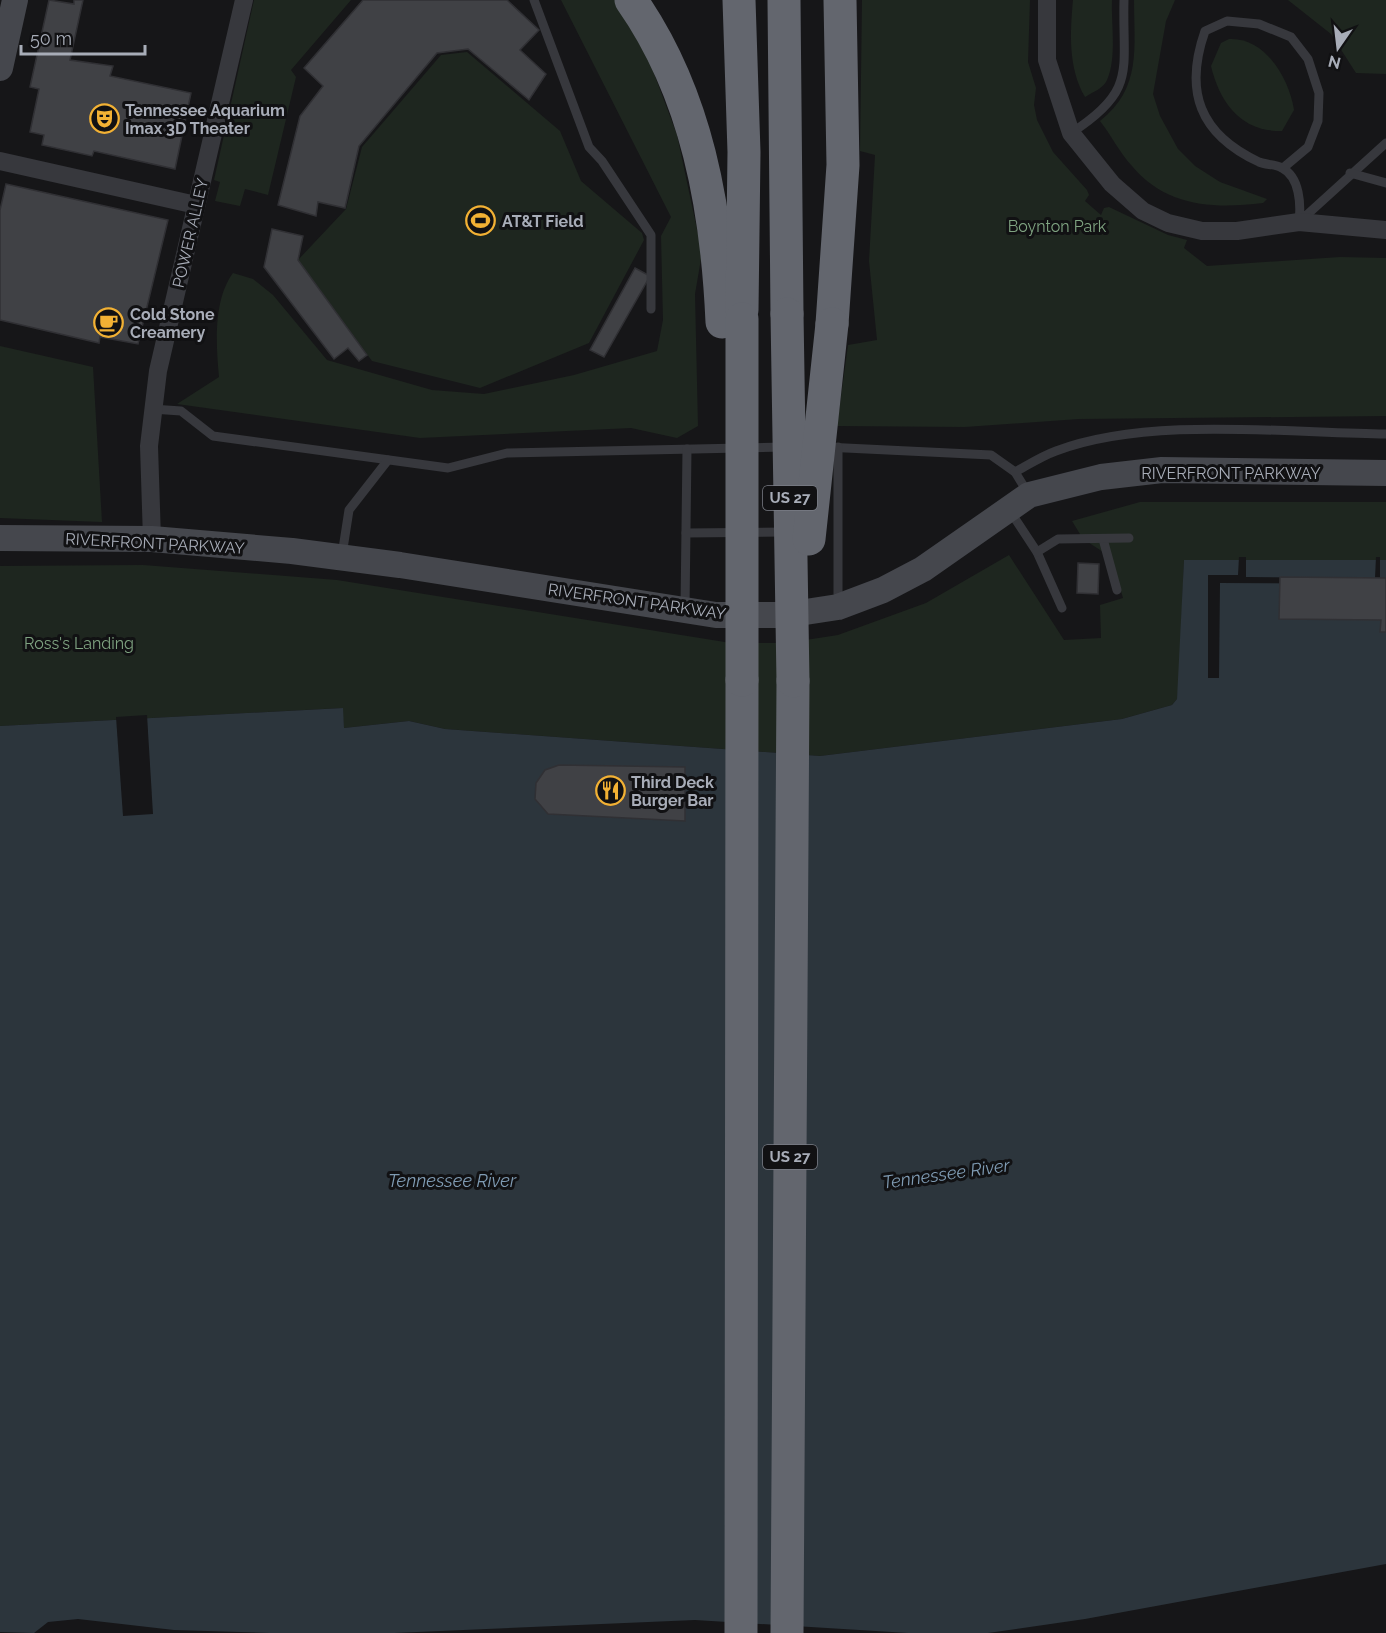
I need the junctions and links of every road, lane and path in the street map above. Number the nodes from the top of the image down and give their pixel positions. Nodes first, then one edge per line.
1 (15, 0) edge
2 (244, 0) edge
3 (534, 0) edge
4 (739, 0) edge
5 (784, 0) edge
6 (840, 0) edge
7 (1047, 0) edge
8 (1124, 0) edge
9 (639, 8) edge
10 (0, 68) edge
11 (1071, 133) junction
12 (1386, 143) edge
13 (0, 161) edge
14 (1283, 168) junction
15 (1350, 173) junction
16 (1386, 183) edge
17 (196, 205) junction
18 (1299, 222) junction
19 (1386, 231) edge
20 (651, 309) dead end
21 (732, 321) junction
22 (152, 409) junction
23 (1386, 434) edge
24 (838, 447) junction
25 (687, 449) junction
26 (388, 460) junction
27 (1015, 472) junction
28 (1386, 473) edge
29 (1019, 502) junction
30 (815, 532) dead end
31 (826, 532) dead end
32 (838, 532) junction
33 (686, 533) junction
34 (0, 538) edge
35 (1129, 538) dead end
36 (152, 539) junction
37 (1103, 539) junction
38 (1037, 552) junction
39 (342, 557) junction
40 (1117, 590) dead end
41 (838, 607) junction
42 (1062, 609) dead end
43 (685, 611) junction
44 (793, 681) junction
45 (742, 1386) junction
46 (720, 1633) edge
47 (741, 1633) edge
48 (787, 1633) edge

1 - 10 main road
2 - 17 street, POWER ALLEY
3 - 20 lane
4 - 21 highway
5 - 44 highway, US 27, bridge
6 - 44 highway, bridge
7 - 11 street
8 - 11 lane
9 - 21 highway
11 - 18 street
12 - 15 lane
13 - 17 street
14 - 14 lane
14 - 18 lane
15 - 16 lane
15 - 18 lane
17 - 22 street, POWER ALLEY
18 - 19 street
21 - 45 highway, US 27, bridge
22 - 26 lane
22 - 36 street, POWER ALLEY
23 - 27 lane
24 - 25 lane
24 - 27 lane
24 - 32 lane
25 - 26 lane
25 - 33 lane
26 - 39 lane
27 - 29 lane
28 - 29 main road, RIVERFRONT PARKWAY
29 - 38 lane
29 - 41 main road, RIVERFRONT PARKWAY
30 - 33 lane
31 - 32 lane
32 - 41 lane
33 - 43 lane
34 - 36 main road, RIVERFRONT PARKWAY
35 - 37 lane
36 - 39 main road, RIVERFRONT PARKWAY
37 - 38 lane
37 - 40 lane
38 - 42 lane
39 - 43 main road, RIVERFRONT PARKWAY
41 - 43 main road, RIVERFRONT PARKWAY
44 - 48 highway, US 27
45 - 46 highway
45 - 47 highway, US 27

